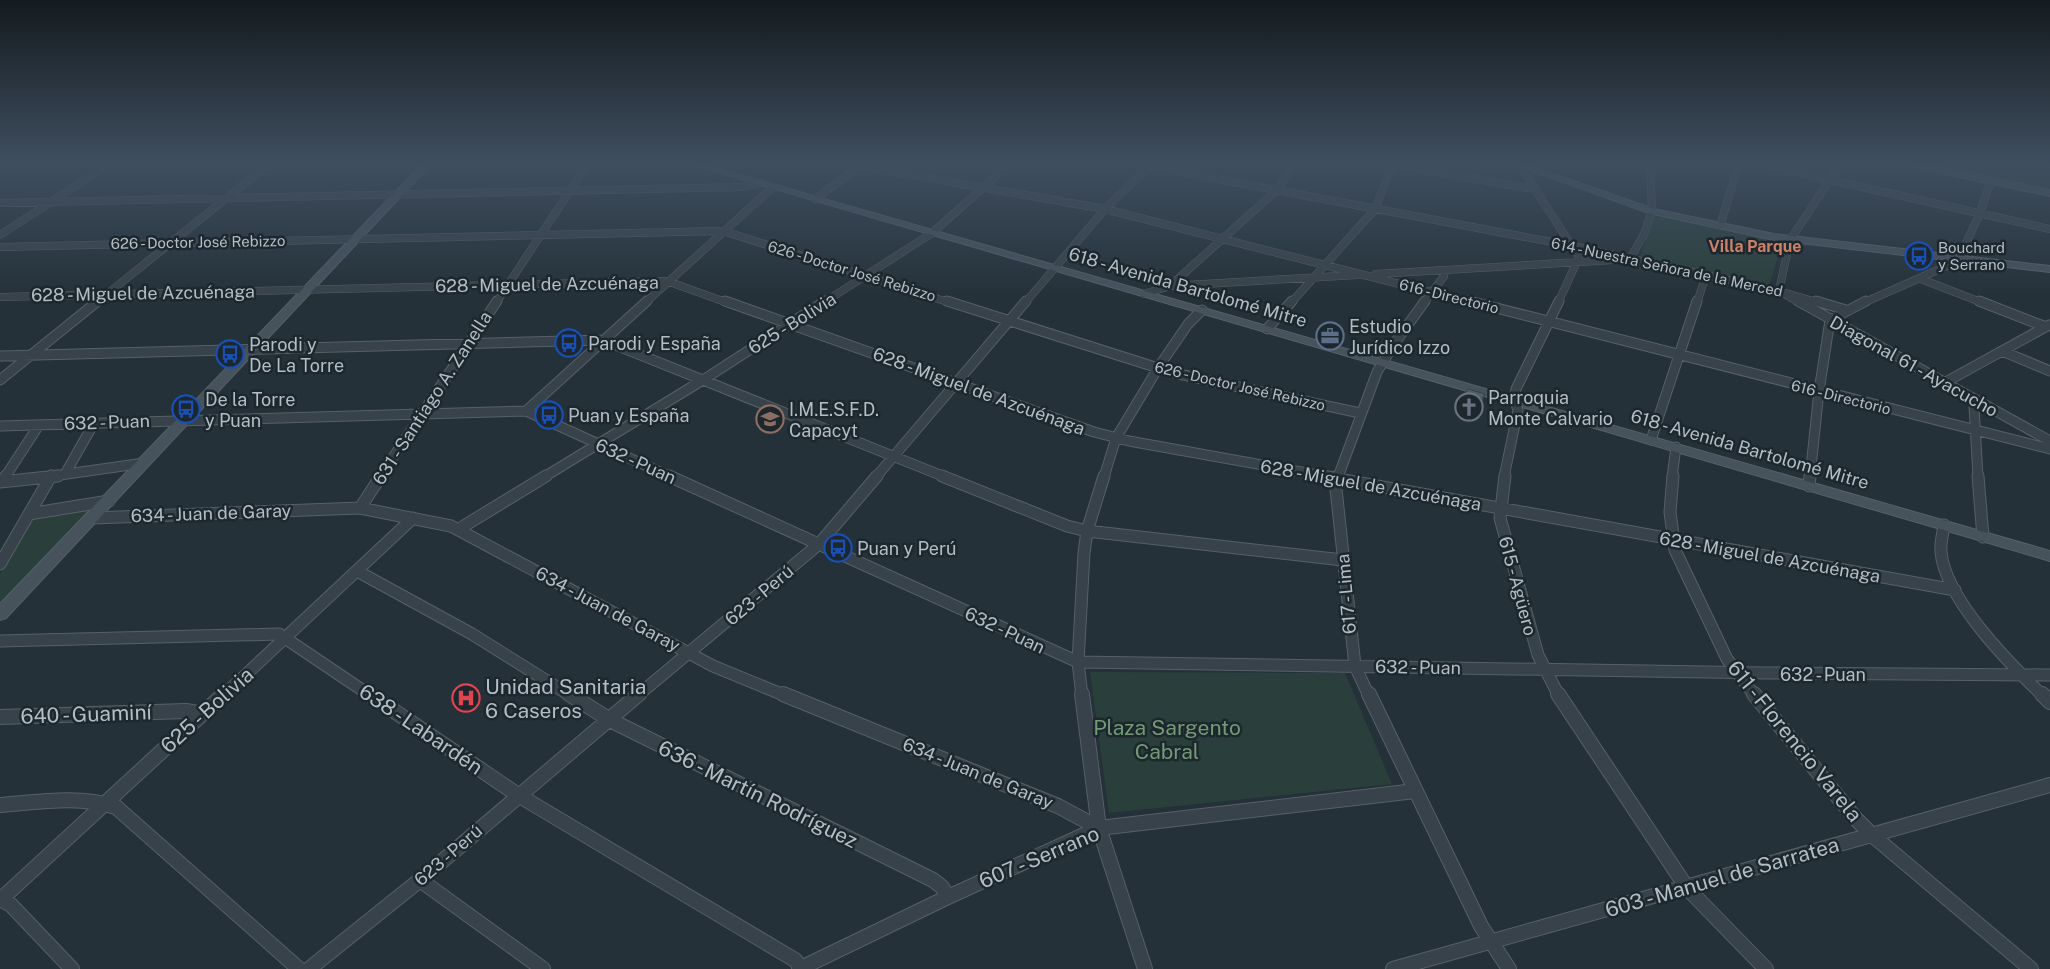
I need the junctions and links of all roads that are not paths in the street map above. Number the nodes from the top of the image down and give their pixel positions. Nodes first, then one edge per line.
1 (42, 208) edge
2 (214, 208) edge
3 (385, 208) edge
4 (558, 208) edge
5 (749, 208) edge
6 (847, 208) edge
7 (960, 208) edge
8 (1095, 208) edge
9 (1256, 208) edge
10 (1371, 208) edge
11 (1548, 208) edge
12 (1644, 208) edge
13 (1726, 208) edge
14 (1811, 208) edge
15 (1959, 208) edge
16 (1982, 208) edge
17 (1375, 209) junction
18 (1105, 210) junction
19 (1652, 211) junction
20 (1980, 213) junction
21 (1720, 226) junction
22 (2050, 228) edge
23 (723, 231) junction
24 (932, 233) junction
25 (541, 234) junction
26 (0, 236) edge
27 (1224, 238) junction
28 (356, 239) junction
29 (1790, 240) junction
30 (171, 243) junction
31 (1573, 246) junction
32 (0, 247) edge
33 (1630, 258) junction
34 (1960, 259) junction
35 (1579, 261) junction
36 (1326, 264) junction
37 (1056, 268) junction
38 (2050, 269) edge
39 (1445, 270) junction
40 (867, 275) junction
41 (1367, 275) junction
42 (1706, 275) junction
43 (1312, 278) junction
44 (1921, 279) junction
45 (667, 281) junction
46 (507, 285) junction
47 (1170, 286) junction
48 (308, 289) junction
49 (1779, 291) junction
50 (1434, 292) junction
51 (107, 294) junction
52 (1144, 294) junction
53 (0, 297) edge
54 (1202, 310) junction
55 (1846, 310) junction
56 (1010, 320) junction
57 (1830, 320) junction
58 (1549, 321) junction
59 (790, 324) junction
60 (2048, 326) edge
61 (1267, 329) junction
62 (603, 340) junction
63 (468, 343) junction
64 (251, 350) junction
65 (2002, 351) junction
66 (1680, 355) junction
67 (0, 356) edge
68 (31, 356) junction
69 (1382, 363) junction
70 (1158, 368) junction
71 (2050, 371) edge
72 (0, 380) edge
73 (703, 380) junction
74 (956, 382) junction
75 (1944, 383) junction
76 (1819, 391) junction
77 (1977, 401) junction
78 (1515, 402) junction
79 (526, 411) junction
80 (421, 413) junction
81 (1360, 413) junction
82 (185, 420) junction
83 (94, 423) junction
84 (39, 425) junction
85 (0, 426) edge
86 (1975, 431) junction
87 (1116, 438) junction
88 (1651, 440) junction
89 (2050, 441) edge
90 (599, 444) junction
91 (1676, 447) junction
92 (2050, 449) edge
93 (893, 456) junction
94 (144, 463) junction
95 (65, 474) junction
96 (52, 475) junction
97 (1337, 480) junction
98 (1, 482) edge
99 (1809, 486) junction
100 (109, 501) junction
101 (360, 508) junction
102 (1499, 508) junction
103 (29, 514) junction
104 (92, 518) junction
105 (413, 518) junction
106 (1944, 525) junction
107 (459, 529) junction
108 (1087, 531) junction
109 (1983, 536) junction
110 (1672, 540) junction
111 (819, 544) junction
112 (2050, 556) edge
113 (1343, 560) junction
114 (0, 564) edge
115 (357, 571) junction
116 (1955, 590) junction
117 (0, 614) edge
118 (287, 638) junction
119 (0, 641) edge
120 (690, 654) junction
121 (1078, 662) junction
122 (1354, 666) junction
123 (1544, 670) junction
124 (1736, 673) junction
125 (2023, 675) junction
126 (2050, 675) edge
127 (2050, 702) edge
128 (203, 714) junction
129 (0, 716) edge
130 (610, 720) junction
131 (2050, 785) edge
132 (1415, 791) junction
133 (518, 795) junction
134 (104, 802) junction
135 (0, 804) edge
136 (1099, 828) junction
137 (1872, 835) junction
138 (420, 880) junction
139 (1687, 888) junction
140 (948, 897) junction
141 (1, 899) edge
142 (1490, 941) junction
143 (72, 969) edge
144 (299, 969) edge
145 (309, 969) edge
146 (543, 969) edge
147 (800, 969) edge
148 (1145, 969) edge
149 (1393, 969) edge
150 (1509, 969) edge
151 (1766, 969) edge
152 (2031, 969) edge

1 - 26 street
2 - 30 street
3 - 28 main road
4 - 25 street, 631 - Santiago A. Zanella
5 - 23 street
6 - 24 main road, 618 - Avenida Bartolomé Mitre
7 - 24 street, 625 - Bolivia
8 - 18 street, 616 - Directorio
9 - 27 street
10 - 17 street, 614 - Nuestra Señora de la Merced
11 - 31 street
12 - 19 main road
13 - 21 street
14 - 29 street
15 - 20 street
16 - 20 street
17 - 31 street, 614 - Nuestra Señora de la Merced
17 - 36 street
18 - 27 street, 616 - Directorio
18 - 37 street, 623 - Perú
19 - 21 main road
19 - 33 street
20 - 22 street
20 - 34 street
21 - 29 main road
23 - 25 street, 626 - Doctor José Rebizzo
23 - 40 street, 626 - Doctor José Rebizzo
23 - 45 street
24 - 37 main road, 618 - Avenida Bartolomé Mitre
24 - 40 street, 625 - Bolivia
25 - 28 street, 626 - Doctor José Rebizzo
25 - 46 street, 631 - Santiago A. Zanella
27 - 36 street, 616 - Directorio
27 - 47 street
28 - 30 street, 626 - Doctor José Rebizzo
28 - 48 main road
29 - 34 main road
29 - 49 street
30 - 32 street, 626 - Doctor José Rebizzo
30 - 51 street
31 - 33 street, 614 - Nuestra Señora de la Merced
31 - 35 street
33 - 35 street
33 - 42 street, 614 - Nuestra Señora de la Merced
34 - 38 main road
34 - 44 street
35 - 39 street
35 - 58 street, 615 - Agüero
36 - 41 street, 616 - Directorio
36 - 43 street
37 - 52 main road, 618 - Avenida Bartolomé Mitre
37 - 56 street, 623 - Perú
39 - 41 street
39 - 50 street, 617 - Lima
40 - 56 street, 626 - Doctor José Rebizzo
40 - 59 street, 625 - Bolivia
41 - 43 street
41 - 50 street, 616 - Directorio
42 - 49 street, 614 - Nuestra Señora de la Merced
42 - 66 street
43 - 47 street
43 - 61 street
44 - 55 street
44 - 60 street
45 - 46 street, 628 - Miguel de Azcuénaga
45 - 59 street, 628 - Miguel de Azcuénaga
45 - 62 street
46 - 48 street, 628 - Miguel de Azcuénaga
46 - 63 street, 631 - Santiago A. Zanella
47 - 52 street
48 - 51 street, 628 - Miguel de Azcuénaga
48 - 64 main road
49 - 55 street, 614 - Nuestra Señora de la Merced
49 - 57 street, Diagonal 61 - Ayacucho
50 - 58 street, 616 - Directorio
50 - 69 street, 617 - Lima
51 - 53 street, 628 - Miguel de Azcuénaga
51 - 68 street
52 - 54 main road, 618 - Avenida Bartolomé Mitre
54 - 61 main road, 618 - Avenida Bartolomé Mitre
54 - 70 street
55 - 57 street
56 - 70 street, 626 - Doctor José Rebizzo
56 - 74 street, 623 - Perú
57 - 75 street, Diagonal 61 - Ayacucho
57 - 76 street
58 - 66 street, 616 - Directorio
58 - 78 street, 615 - Agüero
59 - 73 street, 625 - Bolivia
59 - 74 street, 628 - Miguel de Azcuénaga
60 - 65 street
61 - 69 main road, 618 - Avenida Bartolomé Mitre
62 - 63 street
62 - 73 street
62 - 79 street
63 - 64 street
63 - 80 street, 631 - Santiago A. Zanella
64 - 68 street
64 - 82 main road
65 - 71 street
65 - 75 street
66 - 76 street, 616 - Directorio
66 - 88 street
67 - 68 street
68 - 72 street
69 - 78 main road, 618 - Avenida Bartolomé Mitre
69 - 81 street, 617 - Lima
70 - 81 street, 626 - Doctor José Rebizzo
70 - 87 street
73 - 90 street, 625 - Bolivia
73 - 93 street
74 - 87 street, 628 - Miguel de Azcuénaga
74 - 93 street, 623 - Perú
75 - 77 street, Diagonal 61 - Ayacucho
76 - 86 street, 616 - Directorio
76 - 99 street
77 - 86 street
77 - 89 street, Diagonal 61 - Ayacucho
78 - 88 main road, 618 - Avenida Bartolomé Mitre
78 - 102 street, 615 - Agüero
79 - 80 street, 632 - Puan
79 - 90 street, 632 - Puan
80 - 82 street, 632 - Puan
80 - 101 street, 631 - Santiago A. Zanella
81 - 97 street, 617 - Lima
82 - 83 street, 632 - Puan
82 - 94 main road
83 - 84 street, 632 - Puan
83 - 95 street
84 - 85 street, 632 - Puan
84 - 98 street
86 - 92 street, 616 - Directorio
86 - 109 street
87 - 97 street, 628 - Miguel de Azcuénaga
87 - 108 street
88 - 91 main road, 618 - Avenida Bartolomé Mitre
90 - 107 street, 625 - Bolivia
90 - 111 street, 632 - Puan
91 - 99 main road, 618 - Avenida Bartolomé Mitre
91 - 110 street, 611 - Florencio Varela
93 - 108 street
93 - 111 street, 623 - Perú
94 - 95 street
94 - 100 main road
95 - 96 street
96 - 98 street
96 - 103 street
97 - 102 street, 628 - Miguel de Azcuénaga
97 - 113 street, 617 - Lima
99 - 106 main road, 618 - Avenida Bartolomé Mitre
100 - 103 street
100 - 104 main road
101 - 104 street, 634 - Juan de Garay
101 - 105 street, 634 - Juan de Garay
102 - 110 street, 628 - Miguel de Azcuénaga
102 - 123 street, 615 - Agüero
103 - 114 street
104 - 117 main road
105 - 107 street, 634 - Juan de Garay
105 - 115 street, 625 - Bolivia
106 - 109 main road, 618 - Avenida Bartolomé Mitre
106 - 116 street
107 - 120 street, 634 - Juan de Garay
108 - 113 street
108 - 121 street
109 - 112 main road, 618 - Avenida Bartolomé Mitre
110 - 116 street, 628 - Miguel de Azcuénaga
110 - 124 street, 611 - Florencio Varela
111 - 120 street, 623 - Perú
111 - 121 street, 632 - Puan
113 - 122 street, 617 - Lima
115 - 118 street, 625 - Bolivia
115 - 130 street, 636 - Martín Rodríguez
116 - 125 street
118 - 119 street, 638 - Labardén
118 - 128 street, 625 - Bolivia
118 - 133 street, 638 - Labardén
120 - 130 street, 623 - Perú
120 - 136 street, 634 - Juan de Garay
121 - 122 street, 632 - Puan
121 - 136 street
122 - 123 street, 632 - Puan
122 - 132 street, 617 - Lima
123 - 124 street, 632 - Puan
123 - 139 street, 615 - Agüero
124 - 125 street, 632 - Puan
124 - 137 street, 611 - Florencio Varela
125 - 126 street, 632 - Puan
125 - 127 street
128 - 129 street, 640 - Guaminí
128 - 134 street, 625 - Bolivia
130 - 133 street, 623 - Perú
130 - 140 street, 636 - Martín Rodríguez
131 - 137 street, 603 - Manuel de Sarratea
132 - 136 street, 607 - Serrano
132 - 142 street, 617 - Lima
133 - 138 street, 623 - Perú
133 - 147 street, 638 - Labardén
134 - 135 street
134 - 141 street, 625 - Bolivia
134 - 144 street
136 - 140 street, 607 - Serrano
136 - 148 street
137 - 139 street, 603 - Manuel de Sarratea
137 - 152 street, 611 - Florencio Varela
138 - 145 street, 623 - Perú
138 - 146 street
139 - 142 street, 603 - Manuel de Sarratea
139 - 151 street, 615 - Agüero
140 - 147 street, 607 - Serrano
141 - 143 street
142 - 149 street, 603 - Manuel de Sarratea
142 - 150 street, 617 - Lima

